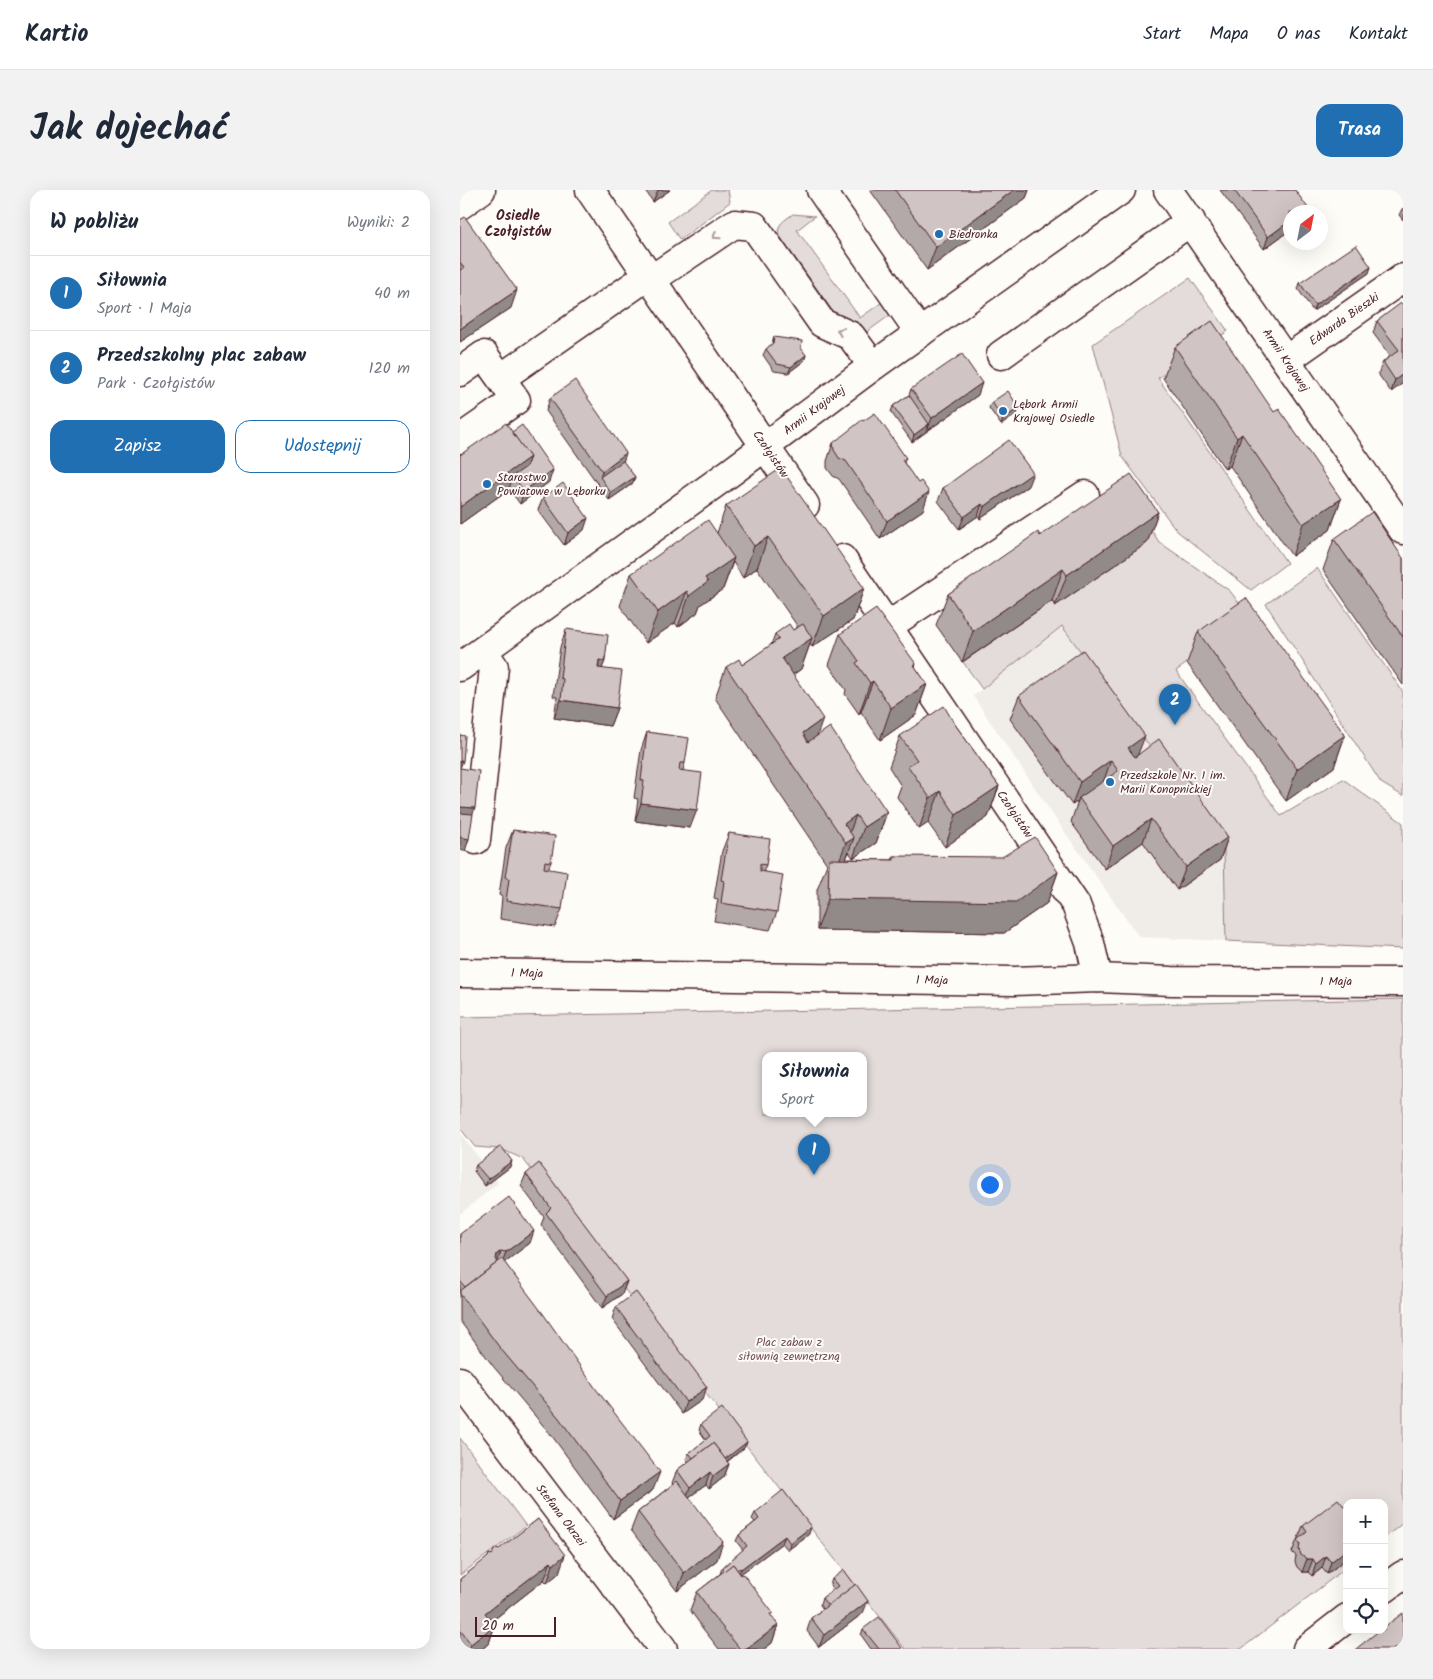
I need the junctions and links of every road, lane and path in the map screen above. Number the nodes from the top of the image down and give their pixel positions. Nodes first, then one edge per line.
1 (480, 190) edge
2 (590, 190) edge
3 (821, 190) edge
4 (1121, 190) edge
5 (1168, 190) edge
6 (460, 205) edge
7 (1190, 221) junction
8 (650, 277) junction
9 (1401, 284) edge
10 (920, 332) junction
11 (1001, 355) dead end
12 (1286, 360) junction
13 (873, 366) junction
14 (460, 372) edge
15 (501, 378) junction
16 (460, 439) edge
17 (766, 446) junction
18 (1085, 495) dead end
19 (1403, 530) edge
20 (888, 626) junction
21 (483, 651) junction
22 (460, 667) edge
23 (476, 840) dead end
24 (460, 973) edge
25 (1098, 978) junction
26 (1403, 982) edge
27 (460, 1381) edge
28 (1403, 1575) edge
29 (1388, 1586) edge
30 (1343, 1621) edge
31 (663, 1649) edge
32 (1306, 1649) edge

1 - 6 street
2 - 8 street, Czołgistów
3 - 10 street
4 - 10 street, Armii Krajowej
5 - 7 street, Armii Krajowej
7 - 11 street
7 - 12 street, Armii Krajowej
13 -> 8 street
8 - 15 street
8 - 17 street, Czołgistów
9 - 12 street, Edwarda Bieszki
10 - 13 street, Armii Krajowej
12 - 19 street, Armii Krajowej
13 - 17 street, Armii Krajowej
14 - 15 street
15 - 16 street
17 - 20 street, Czołgistów
17 - 21 street, Armii Krajowej
18 - 20 street
20 - 25 street, Czołgistów
21 - 22 street, Armii Krajowej
21 - 23 street
24 - 25 street, 1 Maja
25 - 26 street, 1 Maja
27 - 31 street, Stefana Okrzei
28 - 29 street
30 - 32 street

